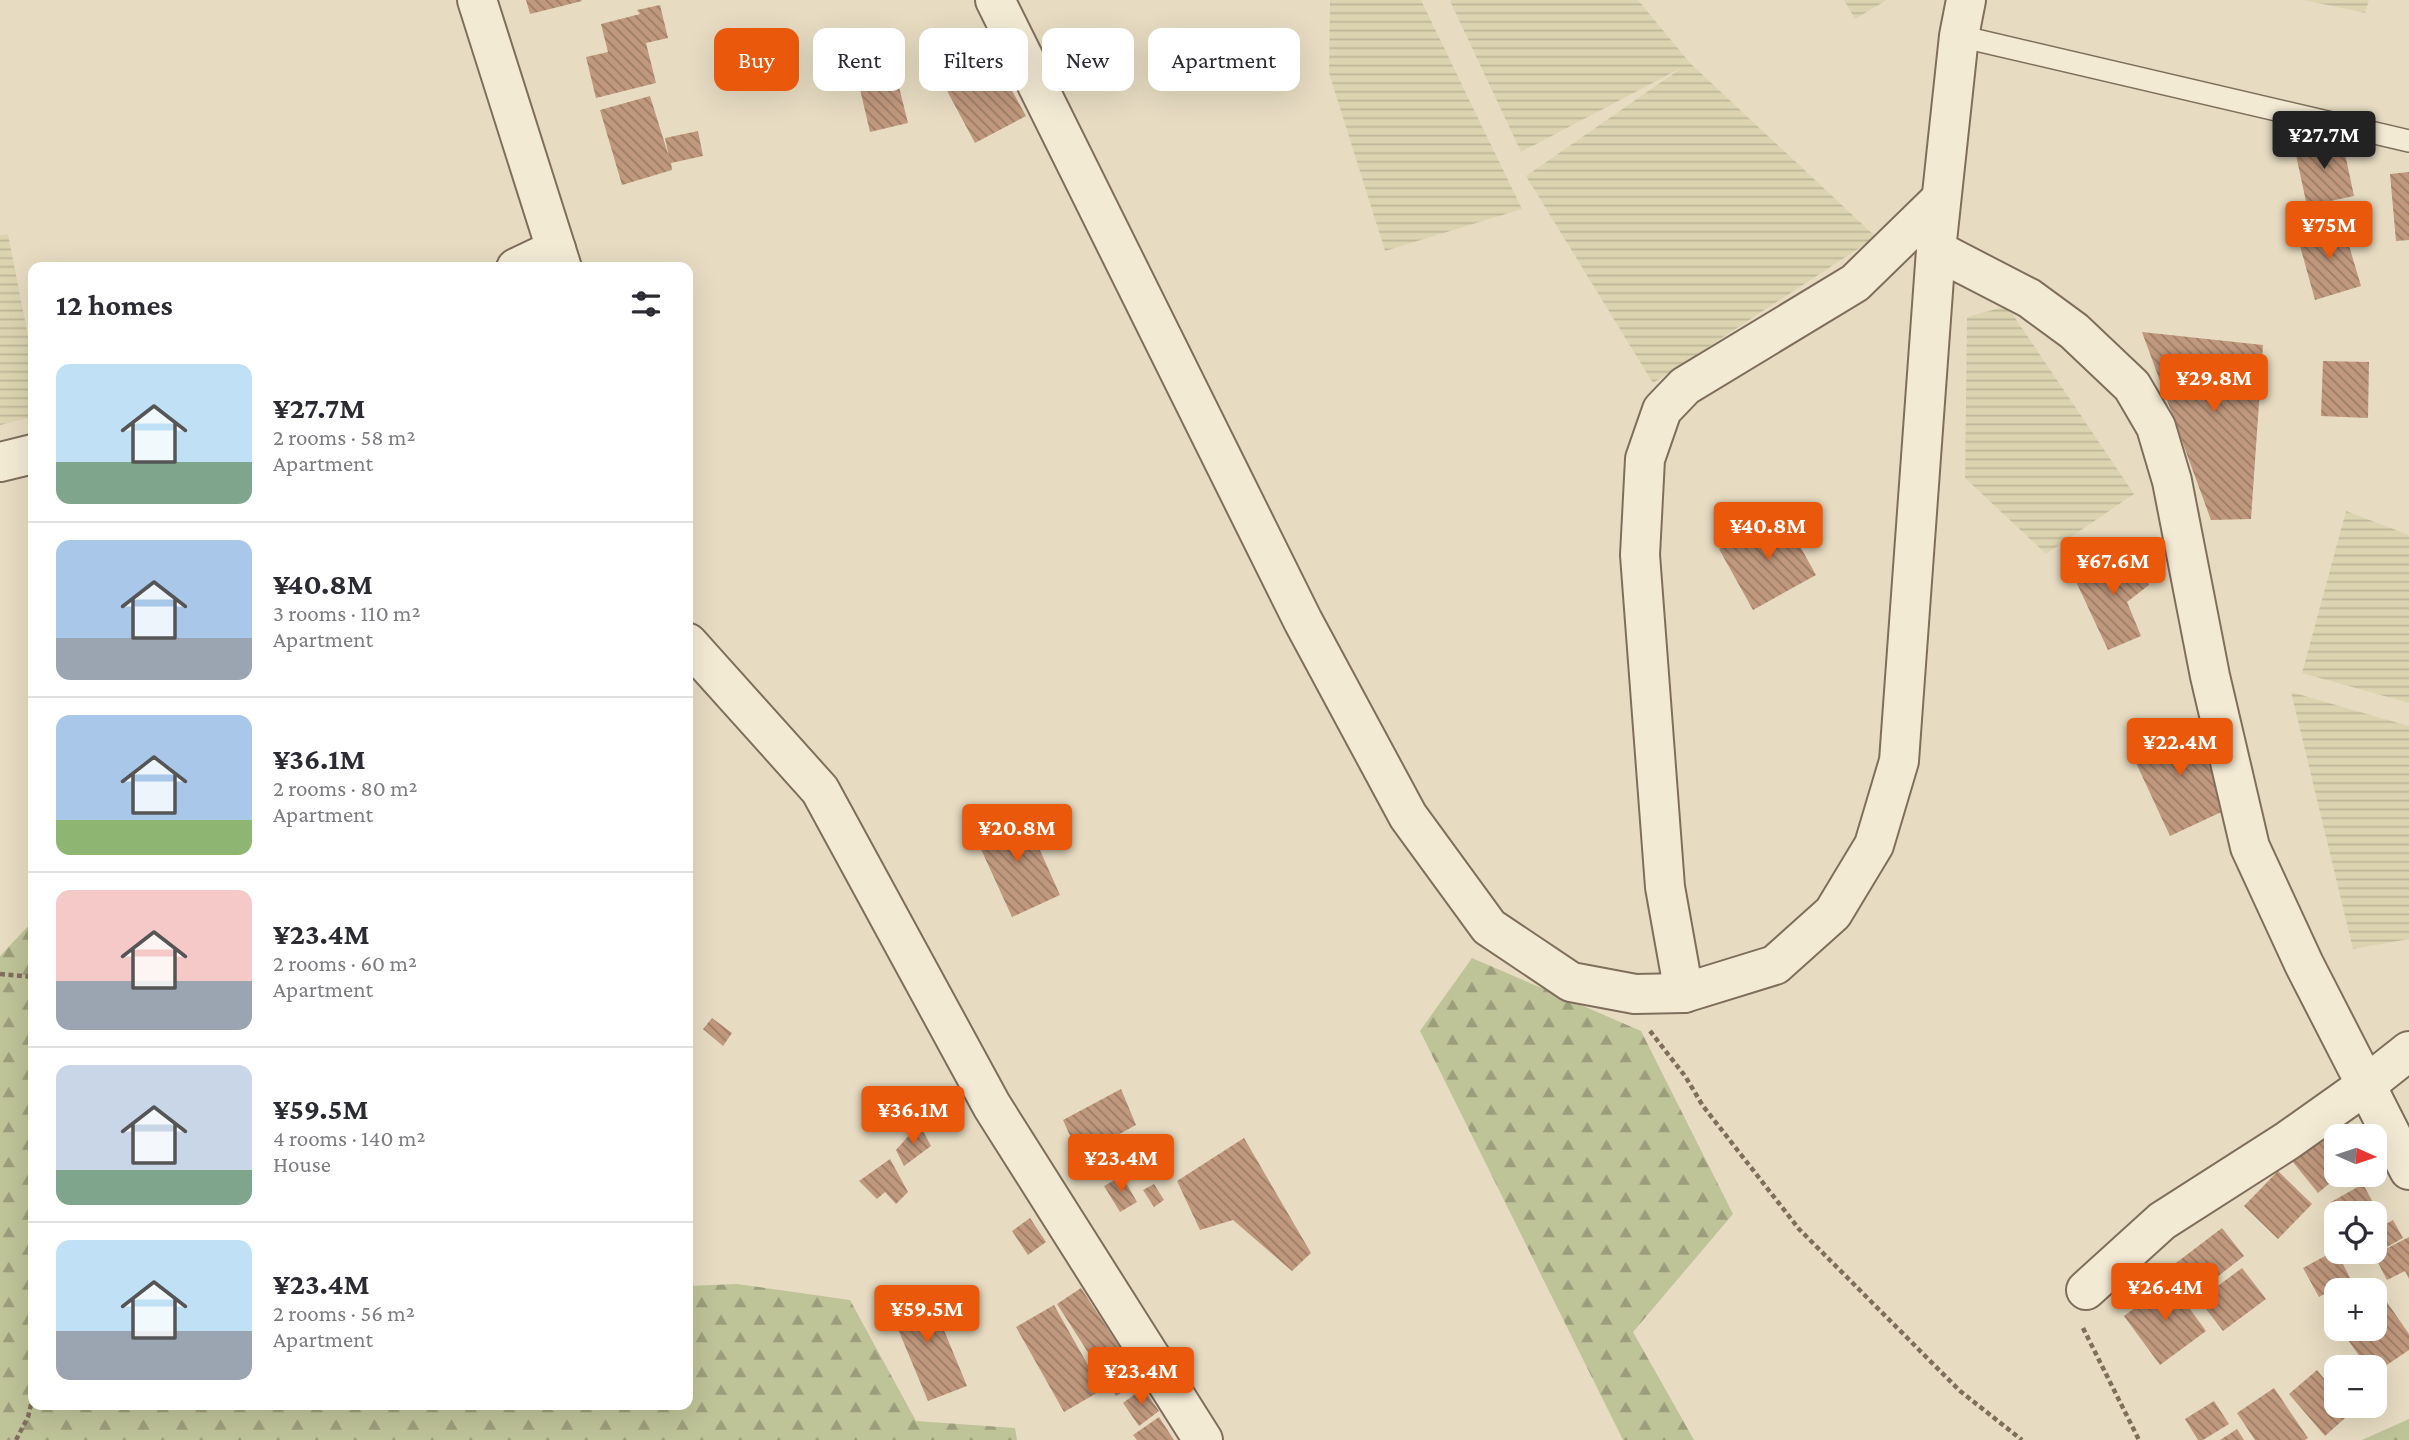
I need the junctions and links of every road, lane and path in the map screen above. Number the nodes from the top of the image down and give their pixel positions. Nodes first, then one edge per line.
1 (477, 0) edge
2 (995, 0) edge
3 (1962, 18) edge
4 (2409, 141) edge
5 (1941, 199) junction
6 (1936, 250) junction
7 (559, 258) edge
8 (542, 262) edge
9 (28, 455) edge
10 (0, 462) edge
11 (693, 649) edge
12 (0, 974) edge
13 (28, 976) edge
14 (1684, 993) junction
15 (1635, 994) junction
16 (2409, 1051) edge
17 (2366, 1086) junction
18 (2409, 1170) edge
19 (2086, 1290) joint
20 (30, 1410) edge
21 (16, 1440) edge
22 (1203, 1440) edge
23 (2022, 1440) edge
24 (2139, 1440) edge

1 - 7 street
2 - 15 street
3 - 4 lane
3 - 5 street
5 - 6 street
5 - 14 street
6 - 14 street
6 - 17 street
7 - 8 street
9 - 10 street
11 - 22 street
12 - 13 path
14 - 15 street
15 - 23 path
16 - 17 street
17 - 18 street
17 - 19 street
19 - 24 path
20 - 21 path

